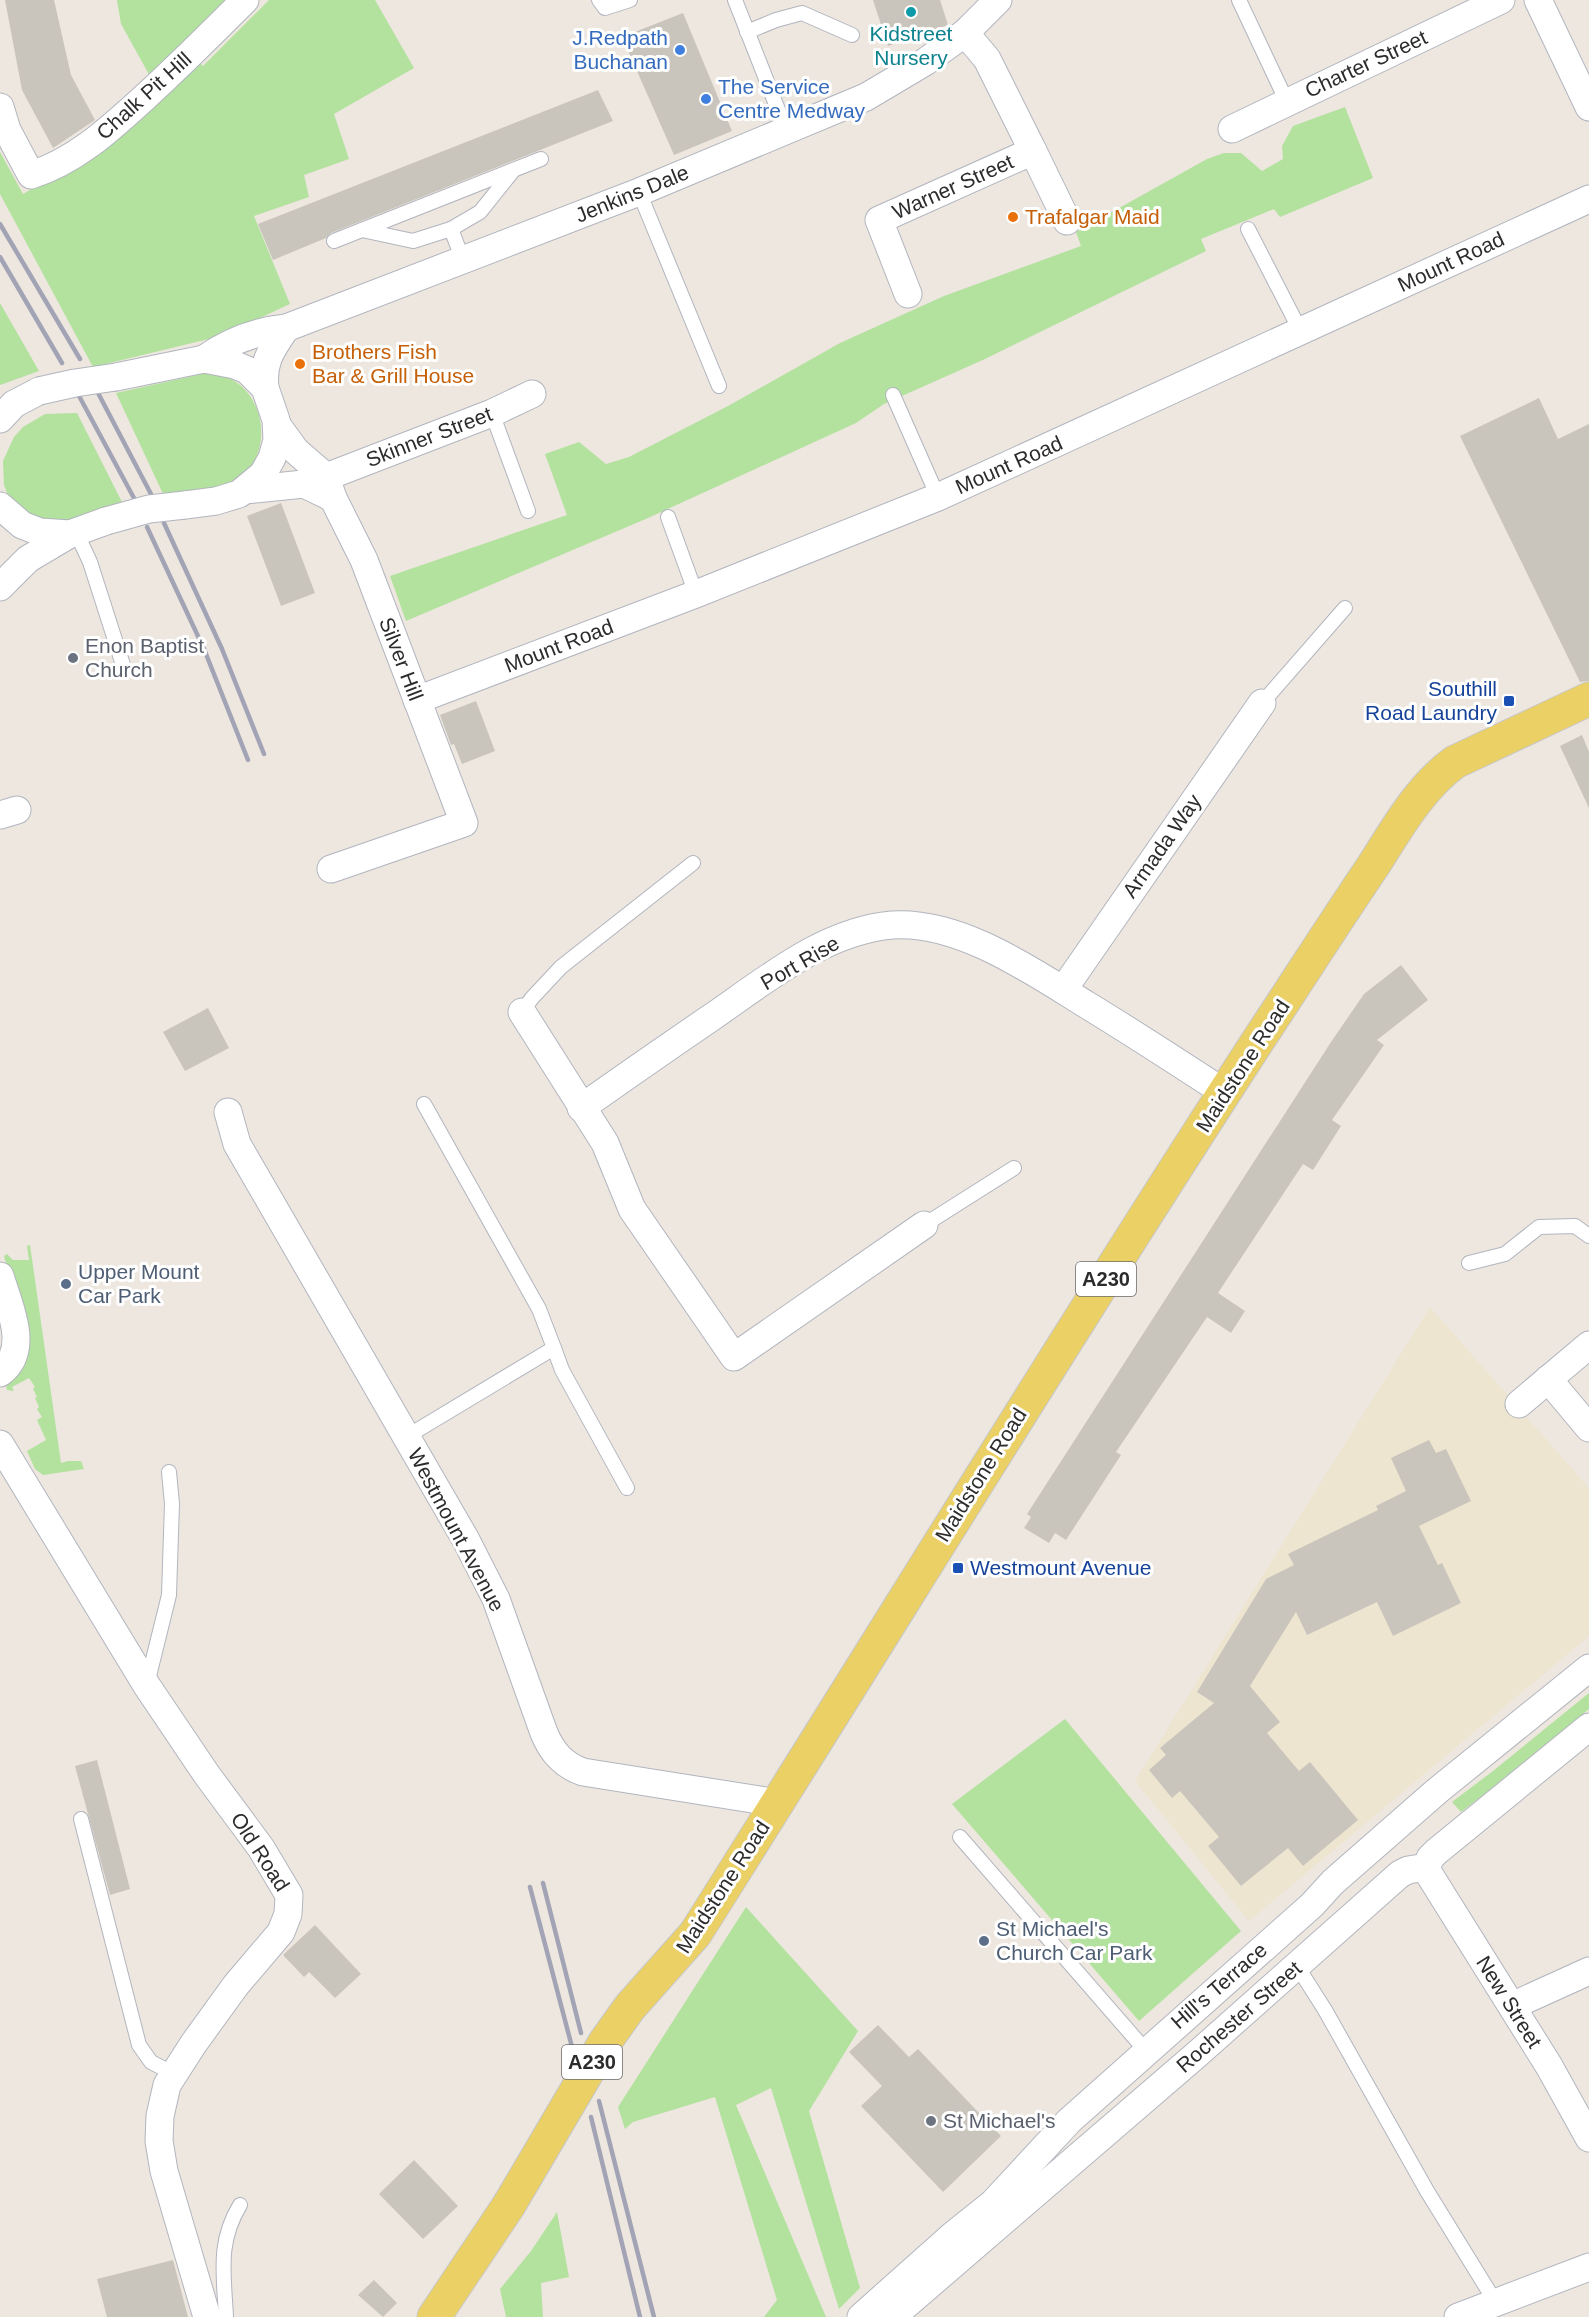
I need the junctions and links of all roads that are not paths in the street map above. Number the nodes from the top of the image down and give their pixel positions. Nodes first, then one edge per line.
1 (245, 0) edge
2 (599, 0) edge
3 (630, 0) edge
4 (735, 0) edge
5 (998, 0) edge
6 (1239, 0) edge
7 (1502, 0) edge
8 (1538, 0) edge
9 (747, 32) junction
10 (965, 33) junction
11 (852, 35) dead end
12 (1287, 102) junction
13 (0, 107) edge
14 (1589, 107) edge
15 (1232, 129) dead end
16 (786, 130) junction
17 (1033, 151) junction
18 (541, 159) dead end
19 (513, 170) junction
20 (639, 192) junction
21 (1589, 199) edge
22 (1067, 221) dead end
23 (451, 229) junction
24 (1248, 229) dead end
25 (362, 230) junction
26 (334, 242) dead end
27 (463, 260) junction
28 (908, 294) dead end
29 (286, 328) junction
30 (1301, 332) junction
31 (204, 359) junction
32 (719, 386) dead end
33 (265, 388) junction
34 (532, 394) dead end
35 (893, 395) dead end
36 (5, 409) edge
37 (492, 413) junction
38 (277, 425) junction
39 (330, 487) junction
40 (245, 490) junction
41 (938, 497) junction
42 (0, 506) edge
43 (528, 511) dead end
44 (668, 517) dead end
45 (73, 533) junction
46 (0, 587) edge
47 (696, 594) junction
48 (1345, 608) dead end
49 (124, 668) dead end
50 (1589, 699) edge
51 (417, 700) junction
52 (1262, 703) joint
53 (693, 863) dead end
54 (331, 869) dead end
55 (1063, 990) junction
56 (522, 1012) joint
57 (1225, 1093) junction
58 (424, 1104) dead end
59 (581, 1108) junction
60 (228, 1112) dead end
61 (1014, 1168) dead end
62 (924, 1225) joint
63 (1589, 1236) edge
64 (1469, 1263) dead end
65 (0, 1276) edge
66 (1589, 1345) edge
67 (554, 1348) junction
68 (0, 1373) edge
69 (1548, 1379) junction
70 (1519, 1404) dead end
71 (1589, 1428) edge
72 (406, 1437) junction
73 (0, 1444) edge
74 (169, 1472) dead end
75 (627, 1488) dead end
76 (1589, 1668) edge
77 (147, 1686) junction
78 (1589, 1726) edge
79 (778, 1803) junction
80 (81, 1819) dead end
81 (960, 1837) dead end
82 (1427, 1867) junction
83 (1298, 1966) junction
84 (1589, 1971) edge
85 (1512, 2006) junction
86 (1146, 2051) junction
87 (174, 2074) junction
88 (1589, 2138) edge
89 (240, 2205) dead end
90 (1589, 2267) edge
91 (1496, 2303) junction
92 (446, 2310) edge
93 (207, 2317) edge
94 (226, 2317) edge
95 (861, 2317) edge
96 (892, 2317) edge
97 (1458, 2317) edge

1 - 13 street, Chalk Pit Hill
2 - 3 lane
4 - 9 lane
5 - 10 street, Jenkins Dale
6 - 12 lane
7 - 12 street, Charter Street
8 - 14 street
9 - 11 lane
9 - 16 lane
10 - 16 street, Jenkins Dale
10 - 17 street, Warner Street
12 - 15 street, Charter Street
16 - 20 street, Jenkins Dale
17 - 22 street, Warner Street
17 - 28 street, Warner Street
18 - 19 lane
19 - 23 lane
19 - 25 lane
20 - 27 street, Jenkins Dale
20 - 32 lane
21 - 30 street, Mount Road
23 - 25 lane
23 - 27 lane
24 - 30 lane
25 - 26 lane
27 - 29 street, Jenkins Dale
29 - 31 street, Jenkins Dale
29 - 33 street
30 - 41 street, Mount Road
31 - 33 street
31 - 36 street, bridge
33 - 38 street
34 - 37 street, Skinner Street
35 - 41 lane
37 - 39 street, Skinner Street
37 - 43 lane
38 - 39 street, Silver Hill
38 - 40 street
39 - 40 street
39 - 51 street, Silver Hill
40 - 45 street, bridge
41 - 47 street, Mount Road
42 - 45 street
44 - 47 lane
45 - 46 street
45 - 49 lane
47 - 51 street, Mount Road
48 - 52 lane
50 - 57 main road, Maidstone Road / A230
51 - 54 street, Silver Hill
52 - 55 street, Armada Way
53 - 56 lane
55 - 57 street, Port Rise
55 - 59 street, Port Rise
56 - 59 street
57 - 79 main road, Maidstone Road / A230
58 - 67 lane
59 - 62 street
60 - 72 street, Westmount Avenue
61 - 62 lane
63 - 64 lane
65 - 68 street
66 - 69 street
67 - 72 lane
67 - 75 lane
69 - 70 street
69 - 71 street
72 - 79 street, Westmount Avenue
73 - 77 street, Old Road
74 - 77 lane
76 - 86 street, Hill's Terrace
77 - 87 street, Old Road
78 - 82 street
79 - 92 main road, Maidstone Road / A230, bridge
80 - 87 lane
81 - 86 lane
82 - 83 street, Rochester Street
82 - 85 street, New Street
83 - 91 lane
83 - 96 street, Rochester Street
84 - 85 street
85 - 88 street, New Street
86 - 95 street, Hill's Terrace
87 - 93 street, Old Road
89 - 94 lane
90 - 91 street
91 - 97 street

